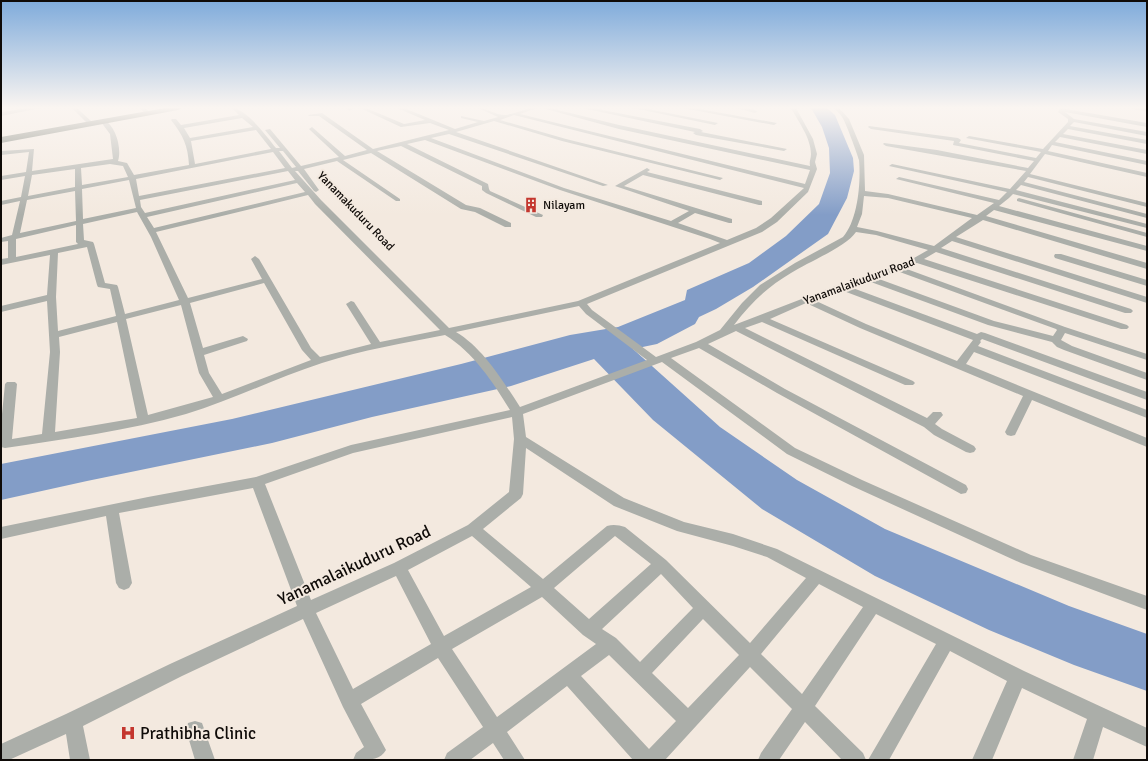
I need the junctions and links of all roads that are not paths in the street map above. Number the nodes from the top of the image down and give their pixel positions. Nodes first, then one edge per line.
1 (115, 144) edge
2 (189, 144) edge
3 (270, 144) edge
4 (280, 144) edge
5 (327, 144) edge
6 (361, 144) edge
7 (402, 144) joint
8 (442, 144) joint
9 (487, 144) edge
10 (578, 144) edge
11 (647, 144) edge
12 (663, 144) edge
13 (682, 144) edge
14 (754, 144) edge
15 (811, 144) edge
16 (856, 144) edge
17 (886, 144) dead end
18 (907, 144) edge
19 (955, 144) edge
20 (998, 144) edge
21 (1050, 144) edge
22 (1058, 144) edge
23 (1104, 144) edge
24 (906, 147) junction
25 (284, 148) junction
26 (676, 148) junction
27 (784, 149) dead end
28 (275, 150) junction
29 (372, 151) junction
30 (416, 151) junction
31 (998, 152) junction
32 (1045, 152) junction
33 (1147, 152) edge
34 (1, 153) edge
35 (341, 158) junction
36 (1038, 160) junction
37 (111, 162) junction
38 (990, 162) junction
39 (658, 163) junction
40 (1147, 163) edge
41 (192, 166) junction
42 (892, 166) dead end
43 (78, 167) junction
44 (299, 168) junction
45 (732, 169) junction
46 (814, 169) junction
47 (290, 170) junction
48 (1028, 172) junction
49 (642, 173) junction
50 (30, 174) junction
51 (1147, 175) edge
52 (132, 177) junction
53 (1, 178) edge
54 (720, 178) junction
55 (899, 179) dead end
56 (299, 181) junction
57 (1020, 183) junction
58 (605, 185) dead end
59 (702, 187) junction
60 (807, 187) junction
61 (77, 189) junction
62 (310, 193) junction
63 (860, 193) junction
64 (23, 199) junction
65 (136, 199) junction
66 (1003, 199) junction
67 (398, 200) dead end
68 (1, 203) edge
69 (759, 203) dead end
70 (1147, 205) edge
71 (695, 210) junction
72 (141, 212) junction
73 (539, 215) dead end
74 (1147, 216) edge
75 (981, 217) junction
76 (729, 221) dead end
77 (78, 222) junction
78 (671, 224) junction
79 (508, 225) dead end
80 (1147, 226) edge
81 (854, 229) junction
82 (152, 232) junction
83 (1147, 235) edge
84 (14, 237) junction
85 (951, 238) junction
86 (1, 240) edge
87 (726, 243) junction
88 (90, 244) junction
89 (935, 249) junction
90 (1147, 249) edge
91 (54, 252) junction
92 (1058, 256) dead end
93 (255, 259) dead end
94 (12, 260) junction
95 (917, 260) junction
96 (1, 262) edge
97 (1147, 266) edge
98 (898, 269) junction
99 (871, 279) junction
100 (267, 280) junction
101 (1147, 283) edge
102 (841, 287) junction
103 (51, 297) junction
104 (806, 300) junction
105 (1147, 300) edge
106 (185, 302) junction
107 (580, 303) junction
108 (351, 304) dead end
109 (1003, 307) junction
110 (1, 309) edge
111 (1128, 311) dead end
112 (122, 318) junction
113 (762, 319) junction
114 (991, 322) junction
115 (1124, 327) dead end
116 (738, 328) junction
117 (1062, 330) junction
118 (454, 332) junction
119 (724, 332) junction
120 (54, 336) junction
121 (980, 336) junction
122 (243, 340) dead end
123 (1056, 340) junction
124 (700, 344) junction
125 (377, 346) junction
126 (972, 347) junction
127 (199, 352) junction
128 (1147, 357) edge
129 (653, 359) junction
130 (318, 361) junction
131 (959, 366) junction
132 (1147, 378) edge
133 (909, 382) dead end
134 (11, 384) dead end
135 (1029, 395) junction
136 (1147, 396) edge
137 (219, 398) junction
138 (517, 412) junction
139 (1147, 414) edge
140 (937, 415) dead end
141 (143, 420) junction
142 (928, 424) junction
143 (1011, 432) dead end
144 (48, 438) junction
145 (520, 439) junction
146 (1147, 443) edge
147 (970, 449) dead end
148 (257, 482) junction
149 (961, 489) dead end
150 (112, 510) junction
151 (473, 529) junction
152 (1, 533) edge
153 (661, 564) junction
154 (399, 567) junction
155 (817, 576) junction
156 (124, 583) dead end
157 (543, 588) junction
158 (1147, 603) edge
159 (873, 605) junction
160 (703, 608) junction
161 (306, 609) junction
162 (589, 630) junction
163 (945, 640) junction
164 (610, 644) junction
165 (441, 647) junction
166 (750, 655) junction
167 (641, 673) junction
168 (569, 675) junction
169 (1018, 676) junction
170 (349, 701) junction
171 (804, 708) junction
172 (1098, 715) junction
173 (688, 720) junction
174 (74, 721) junction
175 (195, 730) dead end
176 (496, 730) junction
177 (1147, 738) edge
178 (1, 754) edge
179 (80, 760) edge
180 (205, 760) edge
181 (363, 760) edge
182 (454, 760) edge
183 (515, 760) edge
184 (646, 760) edge
185 (652, 760) edge
186 (768, 760) edge
187 (856, 760) edge
188 (878, 760) edge
189 (982, 760) edge
190 (1083, 760) edge

1 - 37 street
2 - 41 street
3 - 28 street, Yanamakuduru Road
4 - 25 street, Yanamakuduru Road
5 - 35 street
6 - 29 street
7 - 29 street
7 - 30 street
8 - 30 street
8 - 78 street
9 - 58 street
10 - 39 street
11 - 26 street
12 - 26 street
13 - 26 street
14 - 27 street
15 - 46 street
16 - 63 street
17 - 24 street
18 - 24 street
19 - 31 street
20 - 32 street
21 - 32 street, Yanamalaikuduru Road
22 - 40 street
23 - 33 street
24 - 38 street
25 - 28 street
25 - 44 street, Yanamakuduru Road
26 - 39 street
26 - 45 street
26 - 46 street
28 - 41 street
28 - 47 street, Yanamakuduru Road
29 - 35 street
29 - 79 street
30 - 73 street
31 - 36 street
31 - 38 street
32 - 36 street, Yanamalaikuduru Road
32 - 51 street
34 - 50 street
35 - 44 street
35 - 67 street
36 - 48 street, Yanamalaikuduru Road
37 - 43 street
37 - 52 street
38 - 48 street
39 - 49 street
39 - 54 street
41 - 52 street
42 - 66 street
43 - 50 street
43 - 61 street
44 - 47 street
44 - 118 street, Yanamakuduru Road
45 - 54 street
45 - 60 street
46 - 60 street
47 - 56 street, Yanamakuduru Road
47 - 65 street
48 - 57 street, Yanamalaikuduru Road
48 - 70 street
49 - 59 street
49 - 71 street
50 - 53 street
50 - 64 street
52 - 61 street
52 - 65 street
54 - 59 street
55 - 66 street
56 - 62 street, Yanamakuduru Road
56 - 72 street
57 - 66 street, Yanamalaikuduru Road
57 - 74 street
59 - 69 street
60 - 87 street
61 - 64 street
61 - 77 street
62 - 82 street
62 - 118 street, Yanamakuduru Road
63 - 75 street
63 - 81 street
64 - 68 street
64 - 84 street
65 - 72 street
66 - 75 street, Yanamalaikuduru Road
66 - 80 street
66 - 83 street
66 - 90 street
71 - 76 street
71 - 78 street
72 - 77 street
72 - 82 street
75 - 85 street, Yanamalaikuduru Road
75 - 97 street
77 - 84 street
77 - 88 street
78 - 87 street
81 - 89 street
81 - 119 street
82 - 106 street
84 - 86 street
84 - 94 street
85 - 89 street, Yanamalaikuduru Road
85 - 105 street
87 - 107 street
88 - 91 street
88 - 112 street
89 - 95 street, Yanamalaikuduru Road
89 - 111 street
91 - 94 street
91 - 103 street
92 - 101 street
93 - 100 street
94 - 96 street
95 - 98 street, Yanamalaikuduru Road
95 - 115 street
98 - 99 street, Yanamalaikuduru Road
98 - 109 street
99 - 102 street, Yanamalaikuduru Road
99 - 114 street
100 - 106 street
100 - 130 street
102 - 104 street, Yanamalaikuduru Road
102 - 121 street
103 - 110 street
103 - 120 street
104 - 113 street, Yanamalaikuduru Road
104 - 131 street
106 - 112 street
106 - 127 street
107 - 118 street
107 - 129 street
108 - 125 street
109 - 114 street
109 - 117 street
112 - 120 street
112 - 141 street
113 - 116 street, Yanamalaikuduru Road
113 - 133 street
114 - 121 street
114 - 123 street
116 - 119 street, Yanamalaikuduru Road
116 - 142 street
117 - 123 street
117 - 128 street
118 - 125 street
118 - 138 street
119 - 124 street, Yanamalaikuduru Road
120 - 144 street
121 - 126 street
121 - 136 street
122 - 127 street
123 - 132 street
124 - 129 street, Yanamalaikuduru Road
124 - 149 street
125 - 130 street
126 - 131 street
126 - 139 street
127 - 137 street
129 - 138 street, Yanamalaikuduru Road
129 - 158 street
130 - 137 street
131 - 135 street
134 - 144 street
135 - 143 street
135 - 146 street
137 - 141 street
138 - 145 street, Yanamalaikuduru Road
138 - 148 street
140 - 142 street
141 - 144 street
142 - 147 street
145 - 151 street, Yanamalaikuduru Road
145 - 155 street
148 - 150 street
148 - 161 street
150 - 152 street
150 - 156 street
151 - 154 street, Yanamalaikuduru Road
151 - 157 street
153 - 157 street
153 - 160 street
153 - 162 street
154 - 161 street, Yanamalaikuduru Road
154 - 165 street
155 - 159 street
155 - 166 street
157 - 162 street
157 - 165 street
159 - 163 street
159 - 171 street
160 - 166 street
160 - 167 street
161 - 170 street
161 - 174 street, Yanamalaikuduru Road
162 - 164 street
163 - 169 street
163 - 188 street
164 - 167 street
164 - 168 street
165 - 170 street
165 - 176 street
166 - 171 street
166 - 173 street
167 - 173 street
168 - 176 street
168 - 184 street
169 - 172 street
169 - 189 street
170 - 181 street
171 - 186 street
171 - 187 street
172 - 177 street
172 - 190 street
173 - 185 street
174 - 178 street, Yanamalaikuduru Road
174 - 179 street
175 - 180 street
176 - 182 street
176 - 183 street

